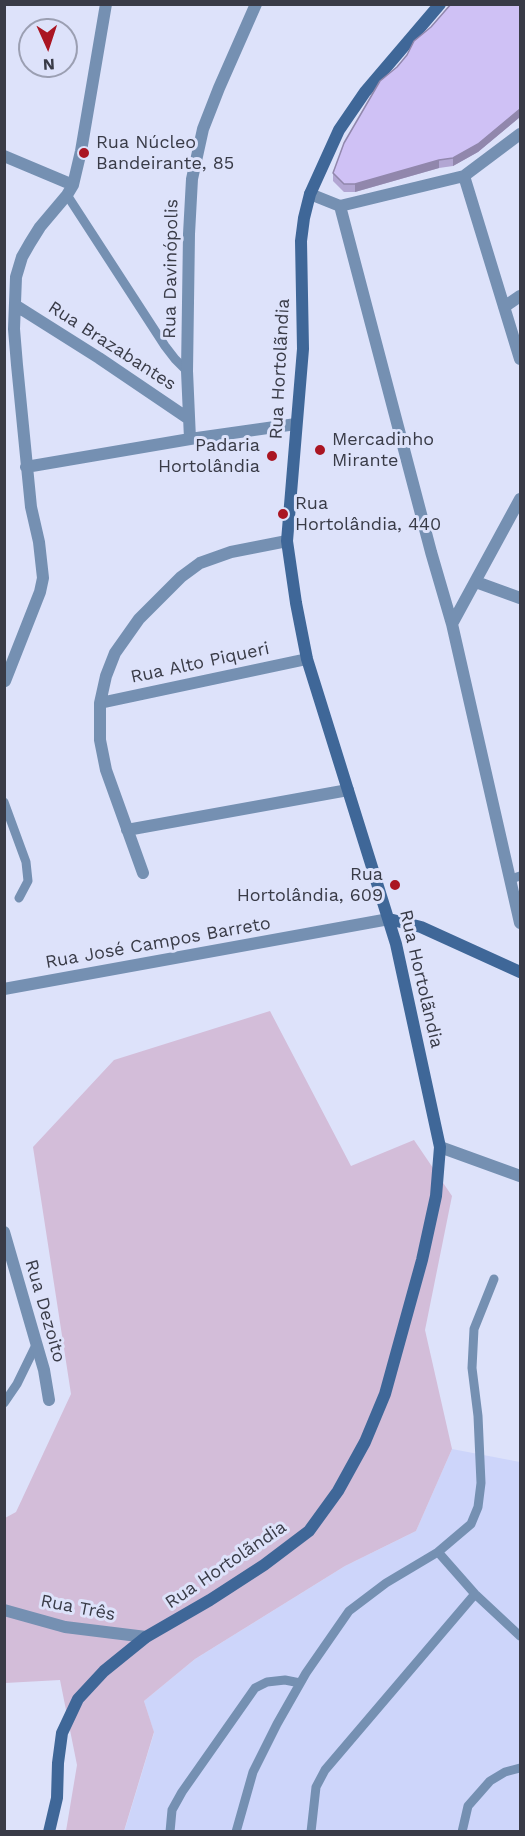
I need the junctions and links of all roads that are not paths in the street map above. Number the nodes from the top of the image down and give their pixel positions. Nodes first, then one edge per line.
1 (106, 4) edge
2 (256, 4) edge
3 (440, 4) edge
4 (520, 134) edge
5 (4, 156) edge
6 (464, 177) junction
7 (70, 190) junction
8 (310, 194) junction
9 (339, 206) junction
10 (520, 296) edge
11 (15, 305) junction
12 (504, 307) junction
13 (520, 358) edge
14 (187, 370) junction
15 (189, 419) junction
16 (297, 424) junction
17 (190, 439) junction
18 (26, 467) junction
19 (520, 499) edge
20 (288, 541) junction
21 (476, 582) junction
22 (520, 598) edge
23 (452, 624) junction
24 (308, 659) junction
25 (5, 681) edge
26 (100, 703) junction
27 (348, 790) junction
28 (4, 802) edge
29 (127, 830) junction
30 (143, 873) dead end
31 (516, 878) edge
32 (19, 898) dead end
33 (389, 919) junction
34 (520, 923) edge
35 (520, 972) edge
36 (4, 989) edge
37 (440, 1146) junction
38 (520, 1176) edge
39 (4, 1232) edge
40 (494, 1279) dead end
41 (36, 1345) junction
42 (49, 1400) dead end
43 (4, 1403) edge
44 (438, 1552) junction
45 (475, 1594) junction
46 (4, 1610) edge
47 (520, 1636) edge
48 (146, 1637) junction
49 (300, 1683) junction
50 (520, 1767) edge
51 (49, 1832) edge
52 (170, 1832) edge
53 (236, 1832) edge
54 (311, 1832) edge
55 (462, 1832) edge

1 - 7 street
2 - 14 street, Rua Davinópolis
3 - 8 street, Rua Hortolãndia
4 - 6 street
5 - 7 street
6 - 9 street
6 - 12 street
7 - 11 street
7 - 14 lane
8 - 9 street
8 - 16 street, Rua Hortolãndia
9 - 23 street
10 - 12 street
11 - 15 street, Rua Brazabantes
11 - 18 street
12 - 13 street
14 - 15 street, Rua Davinópolis
15 - 17 street, Rua Davinópolis
16 - 17 street
16 - 20 street, Rua Hortolãndia
17 - 18 street
18 - 25 street
19 - 21 street
20 - 24 street, Rua Hortolãndia
20 - 26 street
21 - 22 street
21 - 23 street
23 - 31 street
24 - 26 street, Rua Alto Piqueri
24 - 27 street, Rua Hortolãndia
26 - 29 street
27 - 29 street
27 - 33 street, Rua Hortolãndia
28 - 32 lane
29 - 30 street
31 - 34 street
33 - 35 street
33 - 36 street, Rua José Campos Barreto
33 - 37 street, Rua Hortolãndia
37 - 38 street
37 - 48 street, Rua Hortolãndia
39 - 41 street, Rua Dezoito
40 - 44 lane
41 - 42 street, Rua Dezoito
41 - 43 lane
44 - 45 lane
44 - 49 lane
45 - 47 lane
45 - 54 lane
46 - 48 street, Rua Três
48 - 51 street, Rua Hortolãndia
49 - 52 lane
49 - 53 lane
50 - 55 lane

